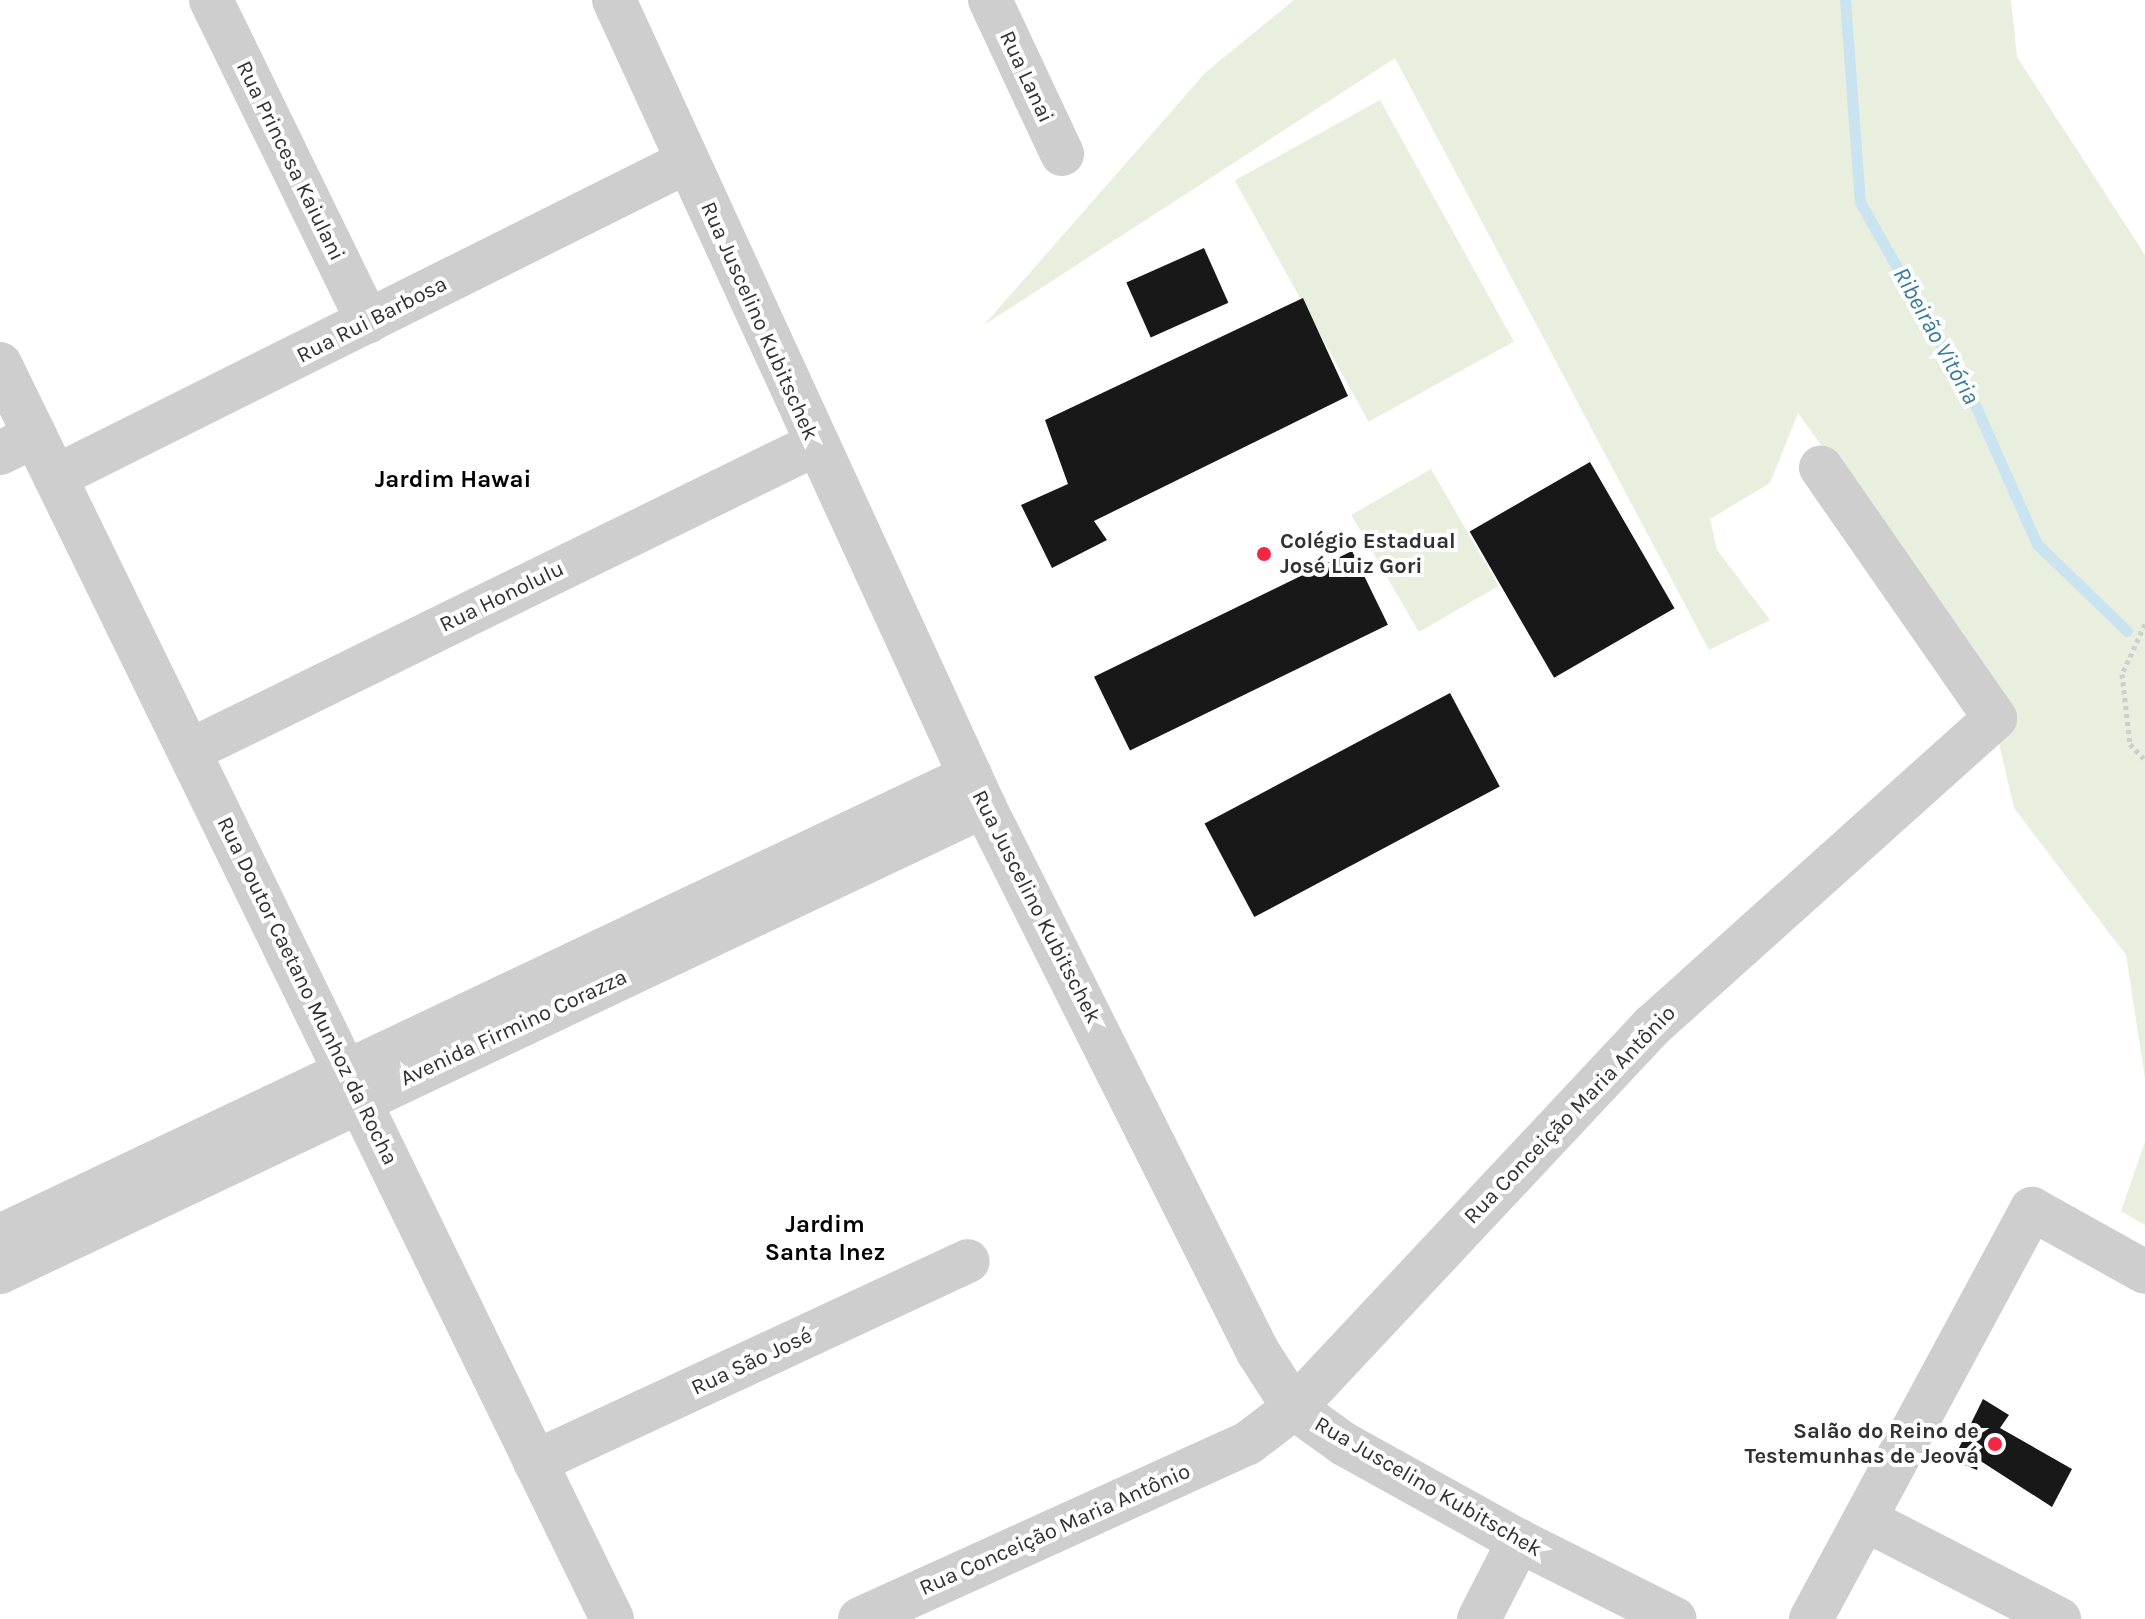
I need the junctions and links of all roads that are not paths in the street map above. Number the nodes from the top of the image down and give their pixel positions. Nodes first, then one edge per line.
1 (211, 0) edge
2 (614, 0) edge
3 (990, 0) edge
4 (1062, 154) dead end
5 (688, 161) junction
6 (368, 322) junction
7 (0, 364) edge
8 (18, 445) edge
9 (814, 445) junction
10 (1821, 468) dead end
11 (55, 477) junction
12 (191, 750) junction
13 (977, 791) junction
14 (352, 1086) junction
15 (0, 1236) edge
16 (968, 1261) dead end
17 (0, 1272) edge
18 (2145, 1272) edge
19 (1294, 1408) junction
20 (535, 1462) junction
21 (1868, 1521) junction
22 (1519, 1541) junction
23 (607, 1617) edge
24 (860, 1619) edge
25 (1479, 1619) edge
26 (1675, 1619) edge
27 (1811, 1619) edge
28 (2059, 1619) edge

1 - 6 street, Rua Princesa Kaiulani
2 - 5 street, Rua Juscelino Kubitschek
3 - 4 street, Rua Lanai
5 - 6 street, Rua Rui Barbosa
5 - 9 street, Rua Juscelino Kubitschek
6 - 11 street, Rua Rui Barbosa
7 - 8 street, Rua Doutor Caetano Munhoz da Rocha
8 - 11 street, Rua Doutor Caetano Munhoz da Rocha
9 - 12 street, Rua Honolulu
9 - 13 street, Rua Juscelino Kubitschek
10 - 19 street, Rua Conceição Maria Antônio
11 - 12 street, Rua Doutor Caetano Munhoz da Rocha
12 - 14 street, Rua Doutor Caetano Munhoz da Rocha
13 - 14 street, Avenida Firmino Corazza
13 - 19 street, Rua Juscelino Kubitschek
14 - 15 street, Avenida Firmino Corazza
14 - 17 street, Avenida Firmino Corazza
14 - 20 street, Rua Doutor Caetano Munhoz da Rocha
16 - 20 street, Rua São José
18 - 21 street
19 - 22 street, Rua Juscelino Kubitschek
19 - 24 street, Rua Conceição Maria Antônio
20 - 23 street, Rua Doutor Caetano Munhoz da Rocha
21 - 27 street
21 - 28 street
22 - 25 street
22 - 26 street, Rua Juscelino Kubitschek

